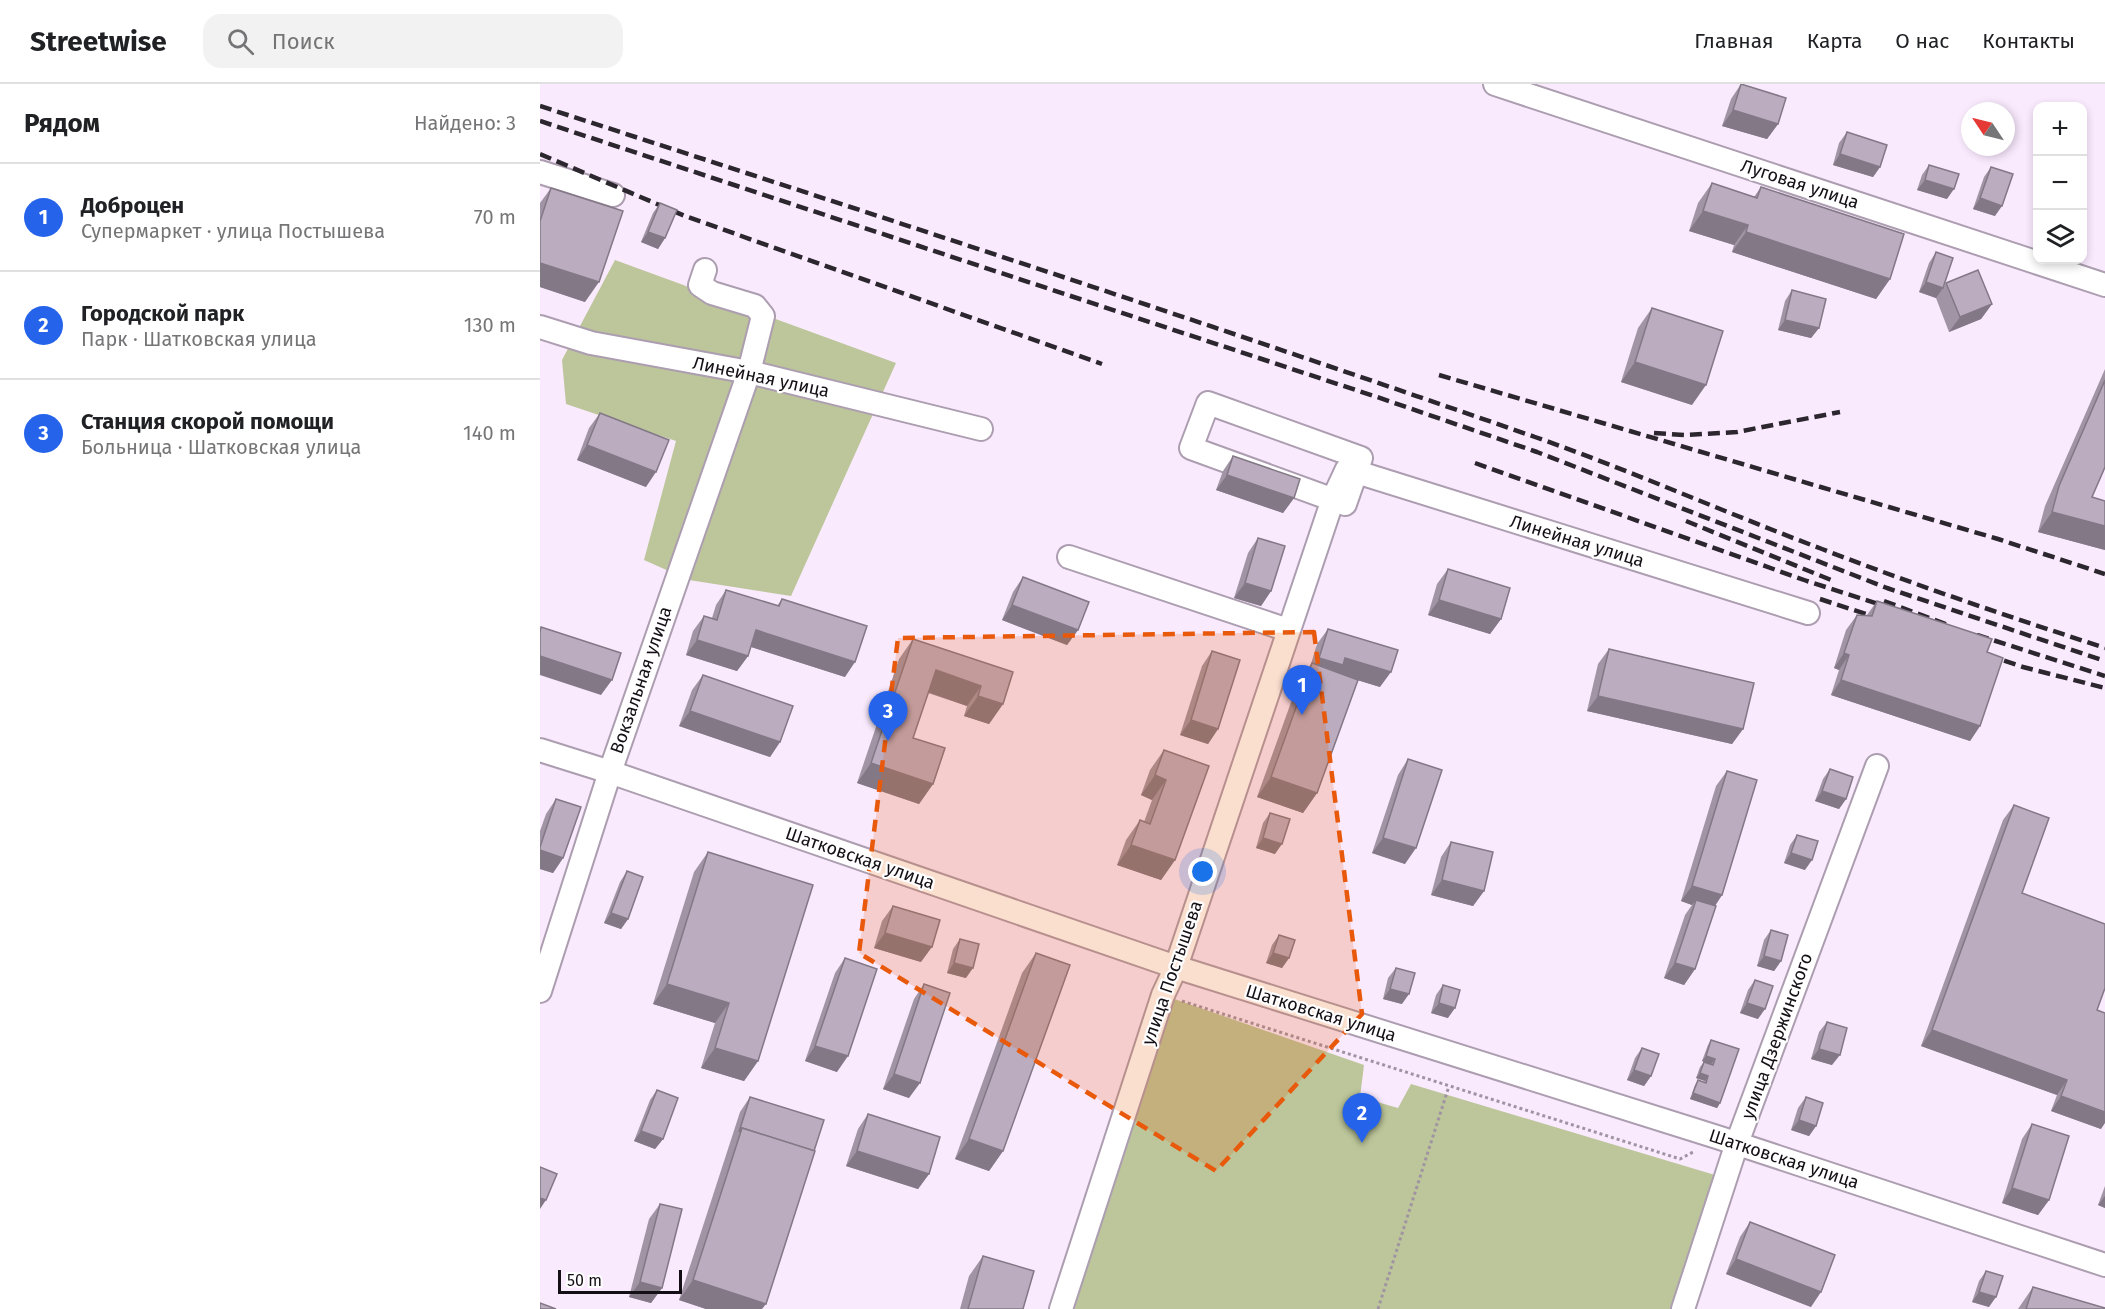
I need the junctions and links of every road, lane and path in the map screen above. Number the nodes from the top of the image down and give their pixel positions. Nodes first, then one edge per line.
1 (1495, 84) edge
2 (540, 172) edge
3 (614, 195) dead end
4 (705, 270) dead end
5 (2105, 285) edge
6 (540, 327) edge
7 (749, 372) junction
8 (981, 429) dead end
9 (1352, 470) junction
10 (1333, 499) junction
11 (1070, 557) dead end
12 (1808, 613) dead end
13 (1288, 630) junction
14 (540, 750) edge
15 (1877, 766) dead end
16 (610, 772) junction
17 (1176, 967) junction
18 (540, 991) edge
19 (1163, 995) junction
20 (1449, 1086) junction
21 (1728, 1140) junction
22 (2105, 1265) edge
23 (1061, 1309) edge
24 (1378, 1309) edge
25 (1683, 1309) edge

1 - 5 street, Луговая улица
2 - 3 street
4 - 7 street, Вокзальная улица
6 - 7 street, Линейная улица
7 - 8 street, Линейная улица
7 - 16 street, Вокзальная улица
9 - 10 street, улица Постышева
9 - 10 street
9 - 12 street, Линейная улица
10 - 13 street, улица Постышева
11 - 13 street
13 - 17 street, улица Постышева
14 - 16 street, Шатковская улица
15 - 21 street, улица Дзержинского
16 - 17 street, Шатковская улица
16 - 18 street, Вокзальная улица
17 - 19 street, улица Постышева
17 - 21 street, Шатковская улица
19 - 20 path
19 - 23 street, улица Постышева
20 - 21 path
20 - 24 path
21 - 22 street, Шатковская улица
21 - 25 street, улица Дзержинского

